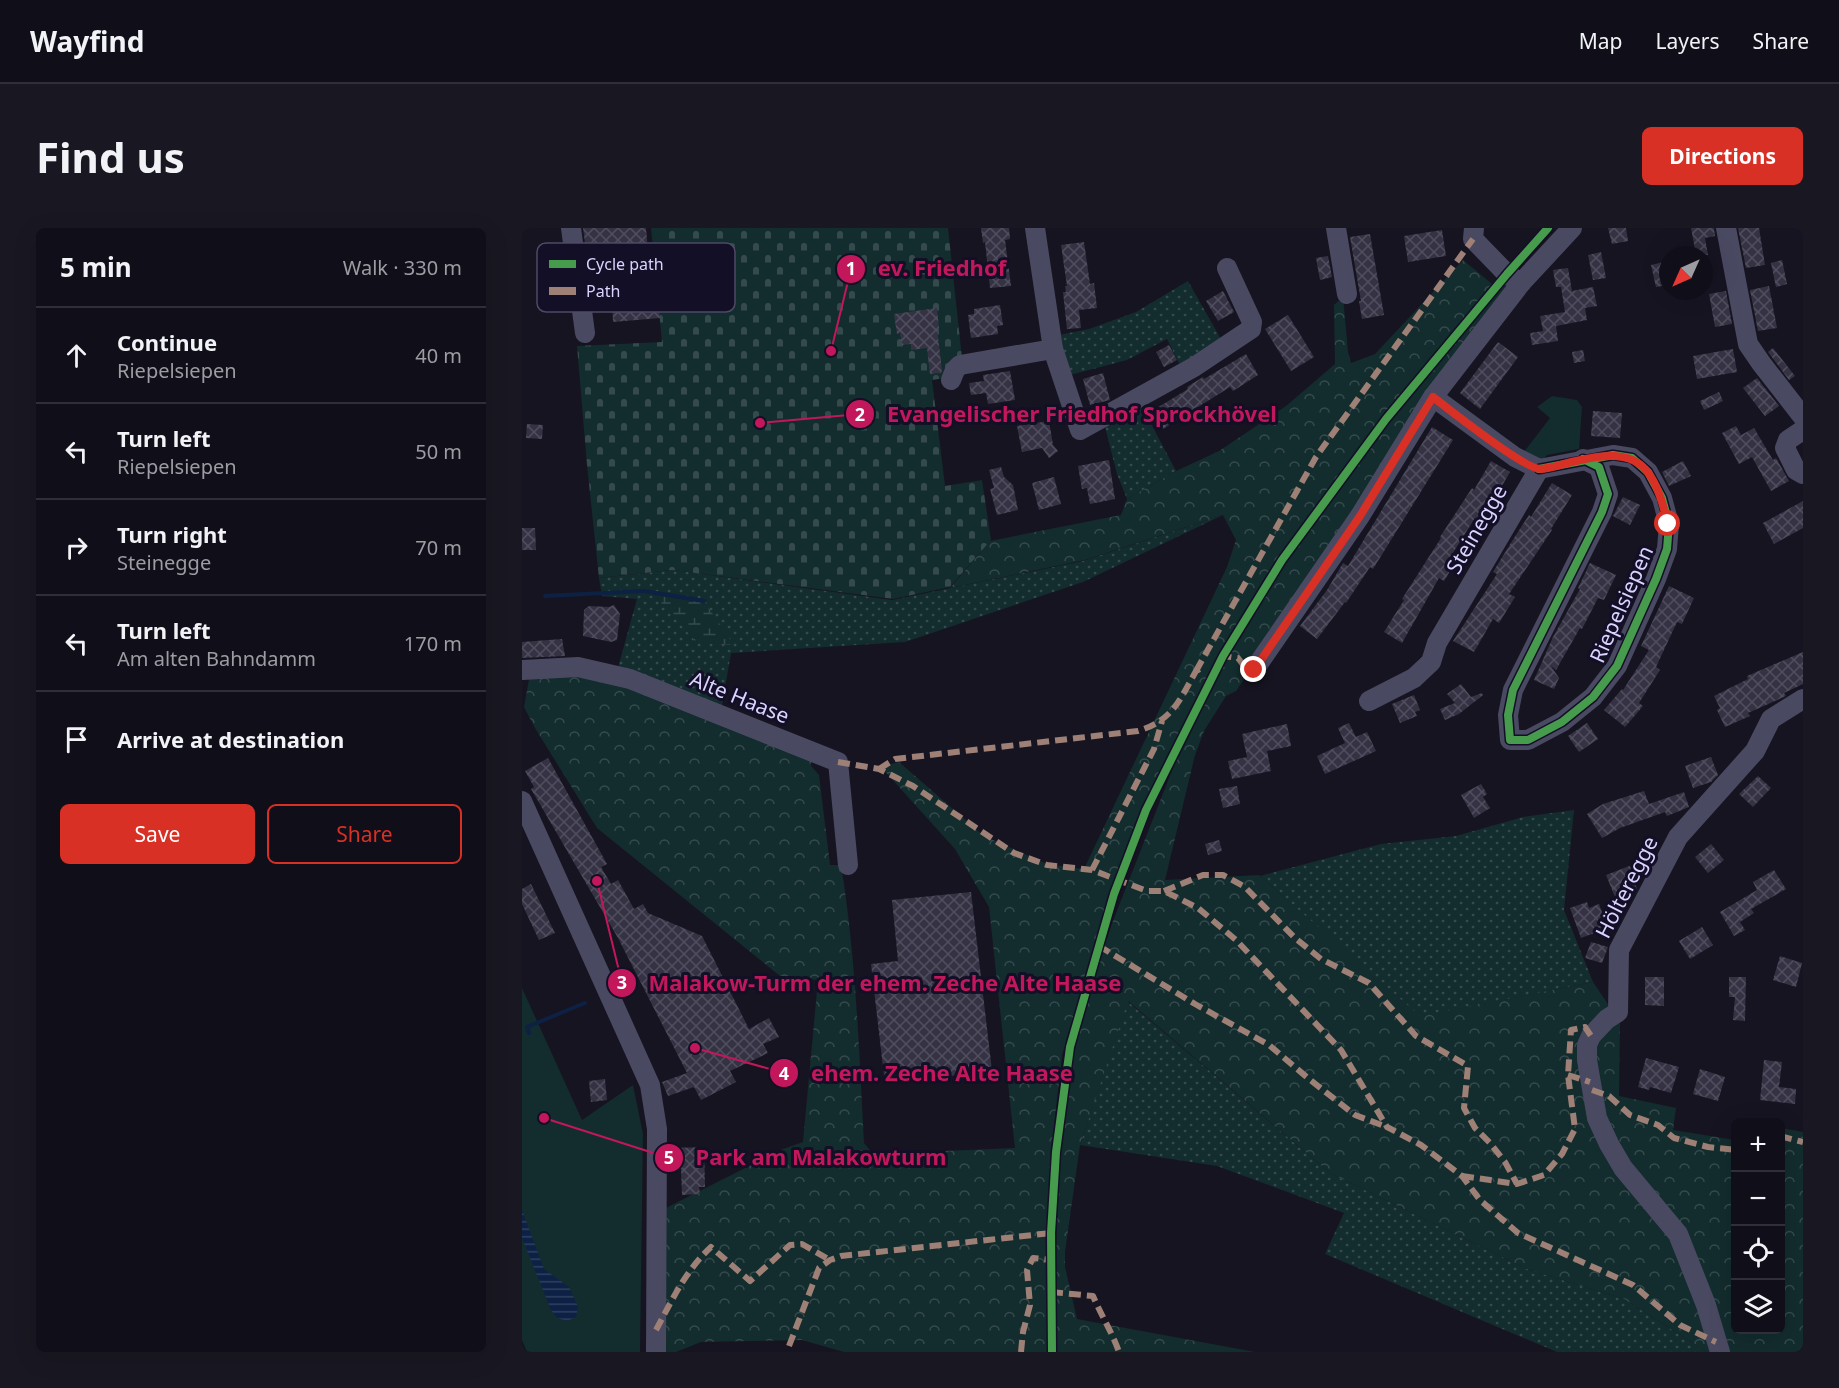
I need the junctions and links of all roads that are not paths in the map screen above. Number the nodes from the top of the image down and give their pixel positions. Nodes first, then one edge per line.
1 (571, 228) edge
2 (1035, 228) edge
3 (1336, 228) edge
4 (1474, 228) edge
5 (1572, 228) edge
6 (1726, 228) edge
7 (573, 243) edge
8 (1227, 268) dead end
9 (1521, 283) junction
10 (1347, 294) dead end
11 (582, 312) edge
12 (585, 333) dead end
13 (1053, 349) junction
14 (951, 380) dead end
15 (1433, 397) junction
16 (1803, 417) edge
17 (1803, 430) edge
18 (1583, 459) junction
19 (1539, 469) junction
20 (1803, 474) edge
21 (522, 670) edge
22 (1254, 670) dead end
23 (1803, 699) edge
24 (1369, 701) dead end
25 (522, 801) edge
26 (848, 865) dead end
27 (656, 1352) edge
28 (1720, 1352) edge

1 - 7 street
2 - 13 street
3 - 10 street
4 - 9 street
5 - 9 street
6 - 16 street
8 - 13 street
9 - 15 street
11 - 12 street
13 - 14 street
15 - 19 street
15 - 22 street
17 - 20 street
18 - 18 street, Riepelsiepen
18 - 19 street, Riepelsiepen
19 - 24 street, Steinegge
21 - 26 street, Alte Haase
23 - 28 street, Hölteregge
25 - 27 street

